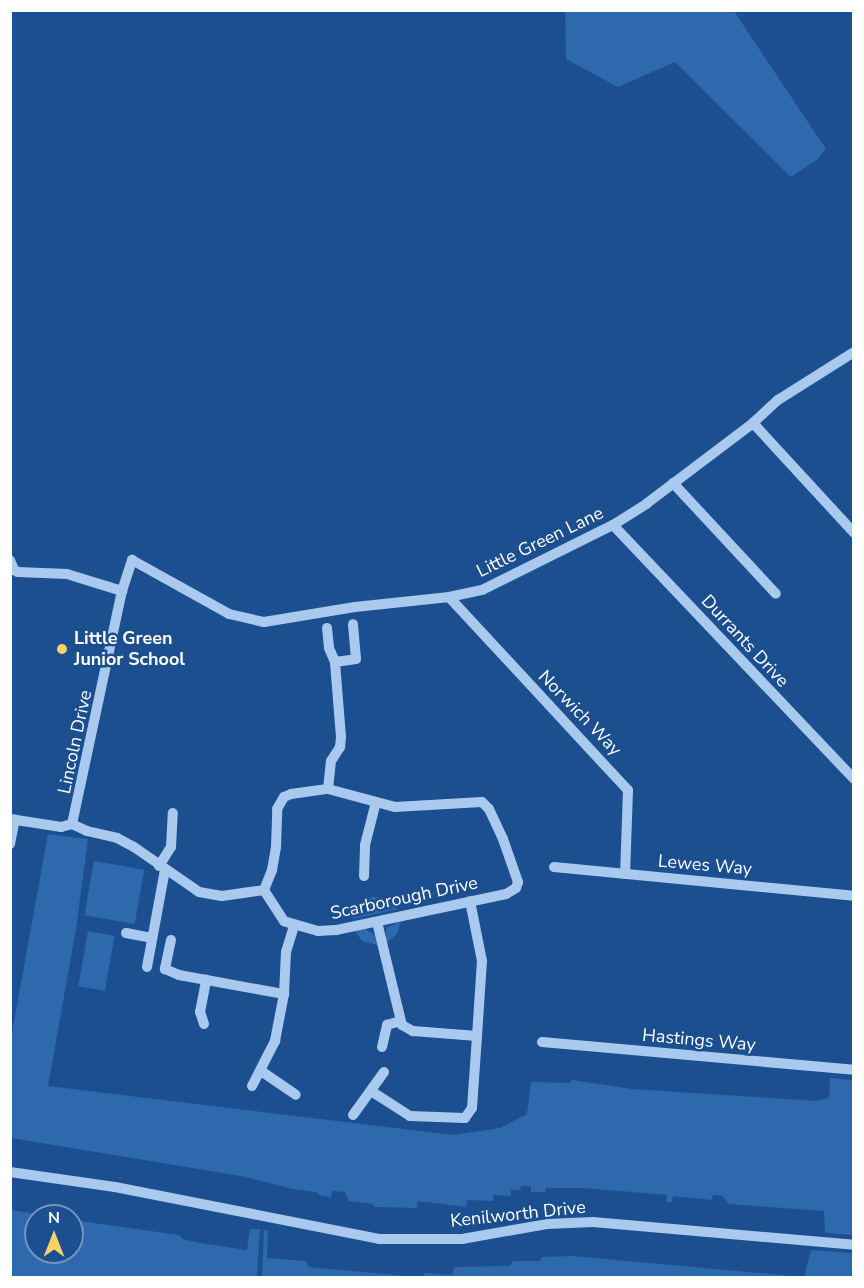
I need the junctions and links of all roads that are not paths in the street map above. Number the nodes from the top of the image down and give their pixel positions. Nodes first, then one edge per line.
1 (854, 352) edge
2 (753, 423) junction
3 (673, 483) junction
4 (613, 525) junction
5 (854, 533) edge
6 (10, 560) edge
7 (132, 560) joint
8 (122, 591) junction
9 (776, 594) dead end
10 (449, 597) junction
11 (353, 624) dead end
12 (327, 628) dead end
13 (335, 662) junction
14 (854, 779) edge
15 (328, 789) junction
16 (376, 802) junction
17 (173, 813) dead end
18 (13, 819) edge
19 (72, 824) junction
20 (10, 844) edge
21 (554, 867) dead end
22 (162, 868) junction
23 (625, 874) junction
24 (364, 876) dead end
25 (264, 890) junction
26 (854, 896) edge
27 (470, 901) junction
28 (377, 922) junction
29 (294, 926) junction
30 (126, 933) dead end
31 (152, 938) junction
32 (171, 940) dead end
33 (147, 967) dead end
34 (206, 980) junction
35 (284, 994) junction
36 (400, 1020) junction
37 (204, 1024) dead end
38 (477, 1036) junction
39 (542, 1042) dead end
40 (382, 1047) dead end
41 (854, 1070) edge
42 (261, 1071) junction
43 (384, 1072) dead end
44 (252, 1086) dead end
45 (371, 1091) junction
46 (296, 1095) dead end
47 (352, 1115) dead end
48 (10, 1172) edge
49 (854, 1245) edge

1 - 2 street, Little Green Lane
2 - 3 street, Little Green Lane
2 - 5 street
3 - 4 street, Little Green Lane
3 - 9 street
4 - 10 street, Little Green Lane
4 - 14 street, Durrants Drive
6 - 8 street
7 - 8 street, Lincoln Drive
7 - 10 street, Little Green Lane
8 - 19 street, Lincoln Drive
10 - 23 street, Norwich Way
11 - 13 street
12 - 13 street
13 - 15 street
15 - 16 street
15 - 25 street
16 - 24 street
16 - 27 street, Scarborough Drive
17 - 22 street
18 - 19 street
18 - 20 street
19 - 22 street
21 - 23 street, Lewes Way
22 - 25 street
22 - 31 street
23 - 26 street, Lewes Way
25 - 29 street
27 - 28 street, Scarborough Drive
27 - 38 street
28 - 29 street, Scarborough Drive
28 - 36 street
29 - 35 street
30 - 31 street
31 - 33 street
32 - 34 street
34 - 35 street
34 - 37 street
35 - 42 street
36 - 38 street
36 - 40 street
38 - 45 street
39 - 41 street, Hastings Way
42 - 44 street
42 - 46 street
43 - 45 street
45 - 47 street
48 - 49 street, Kenilworth Drive

